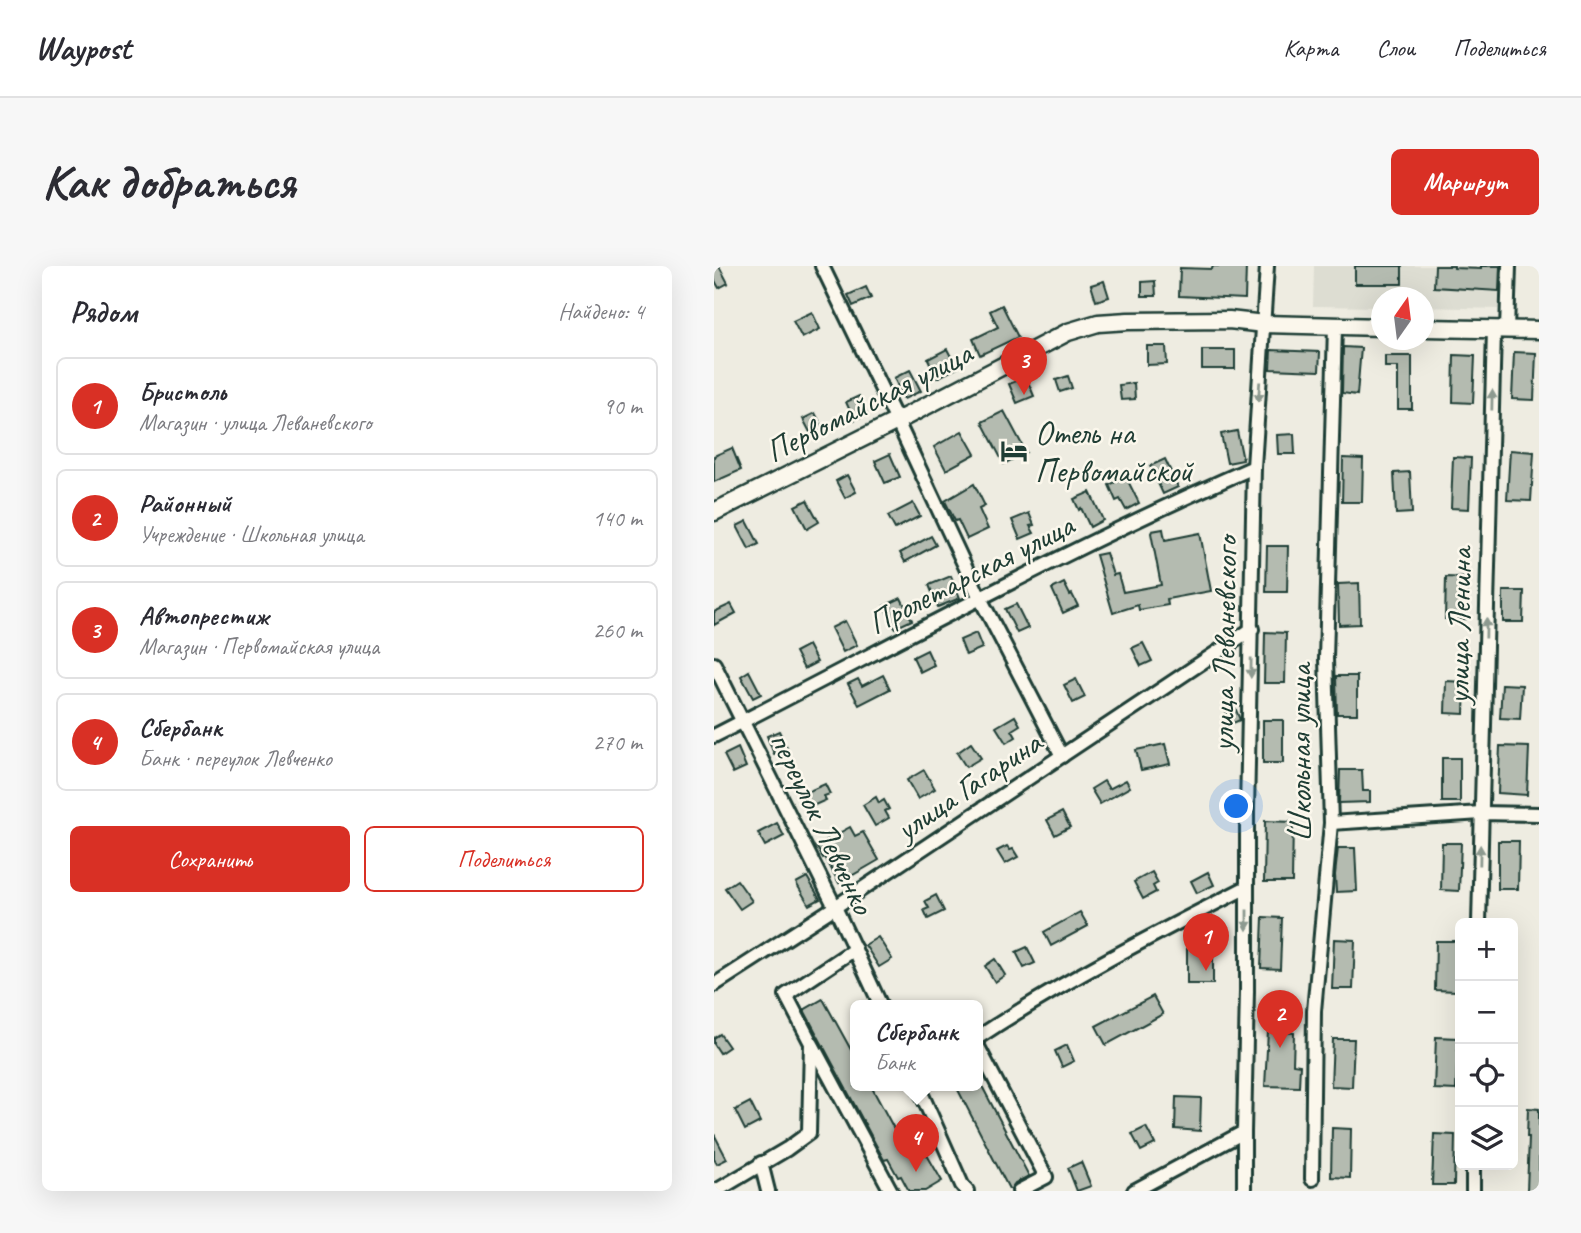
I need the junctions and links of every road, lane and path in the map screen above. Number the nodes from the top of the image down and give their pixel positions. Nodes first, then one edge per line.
1 (822, 266) edge
2 (1267, 266) edge
3 (1508, 266) edge
4 (1264, 324) junction
5 (1335, 326) junction
6 (1371, 327) edge
7 (1434, 328) edge
8 (1501, 330) junction
9 (1539, 330) edge
10 (897, 421) junction
11 (1254, 467) junction
12 (715, 508) edge
13 (980, 598) junction
14 (1252, 629) junction
15 (714, 664) edge
16 (743, 721) junction
17 (714, 736) edge
18 (1062, 756) junction
19 (1481, 813) junction
20 (1539, 814) edge
21 (1331, 823) junction
22 (1247, 887) junction
23 (835, 907) junction
24 (1479, 918) edge
25 (855, 949) junction
26 (714, 985) edge
27 (878, 1000) edge
28 (983, 1034) edge
29 (811, 1043) junction
30 (983, 1056) edge
31 (920, 1091) edge
32 (1244, 1132) junction
33 (761, 1163) junction
34 (1473, 1170) edge
35 (1312, 1179) dead end
36 (960, 1189) edge
37 (716, 1191) edge
38 (768, 1191) edge
39 (891, 1191) edge
40 (1019, 1191) edge
41 (1134, 1191) edge
42 (1244, 1191) edge
43 (1473, 1191) edge

1 - 10 street
2 - 4 street, улица Леваневского
3 - 8 street, улица Ленина
4 - 5 main road, Первомайская улица
4 - 10 main road, Первомайская улица
4 -> 11 street, улица Леваневского
5 - 6 main road, Первомайская улица
5 - 21 street, Школьная улица
7 - 8 main road
8 - 9 main road
19 -> 8 street, улица Ленина
10 - 12 main road, Первомайская улица
10 - 13 street
11 - 13 street, Пролетарская улица
11 - 14 street, улица Леваневского
13 - 16 street, Пролетарская улица
13 - 18 street
14 - 18 street, улица Гагарина
14 -> 22 street, улица Леваневского
15 - 16 street, переулок Левченко
16 - 17 street, Пролетарская улица
16 - 23 street, переулок Левченко
18 - 23 street, улица Гагарина
19 - 20 street
19 - 21 street
24 -> 19 street, улица Ленина
21 - 35 street, Школьная улица
22 - 28 street
22 -> 32 street, улица Леваневского
23 - 25 street, переулок Левченко
23 - 26 street, улица Гагарина
25 - 27 street, переулок Левченко
25 - 29 street
29 - 33 street
29 - 39 street
30 - 40 street
31 - 36 street
32 - 41 street
32 - 42 street, улица Леваневского
33 - 37 street
33 - 38 street
34 - 43 street

